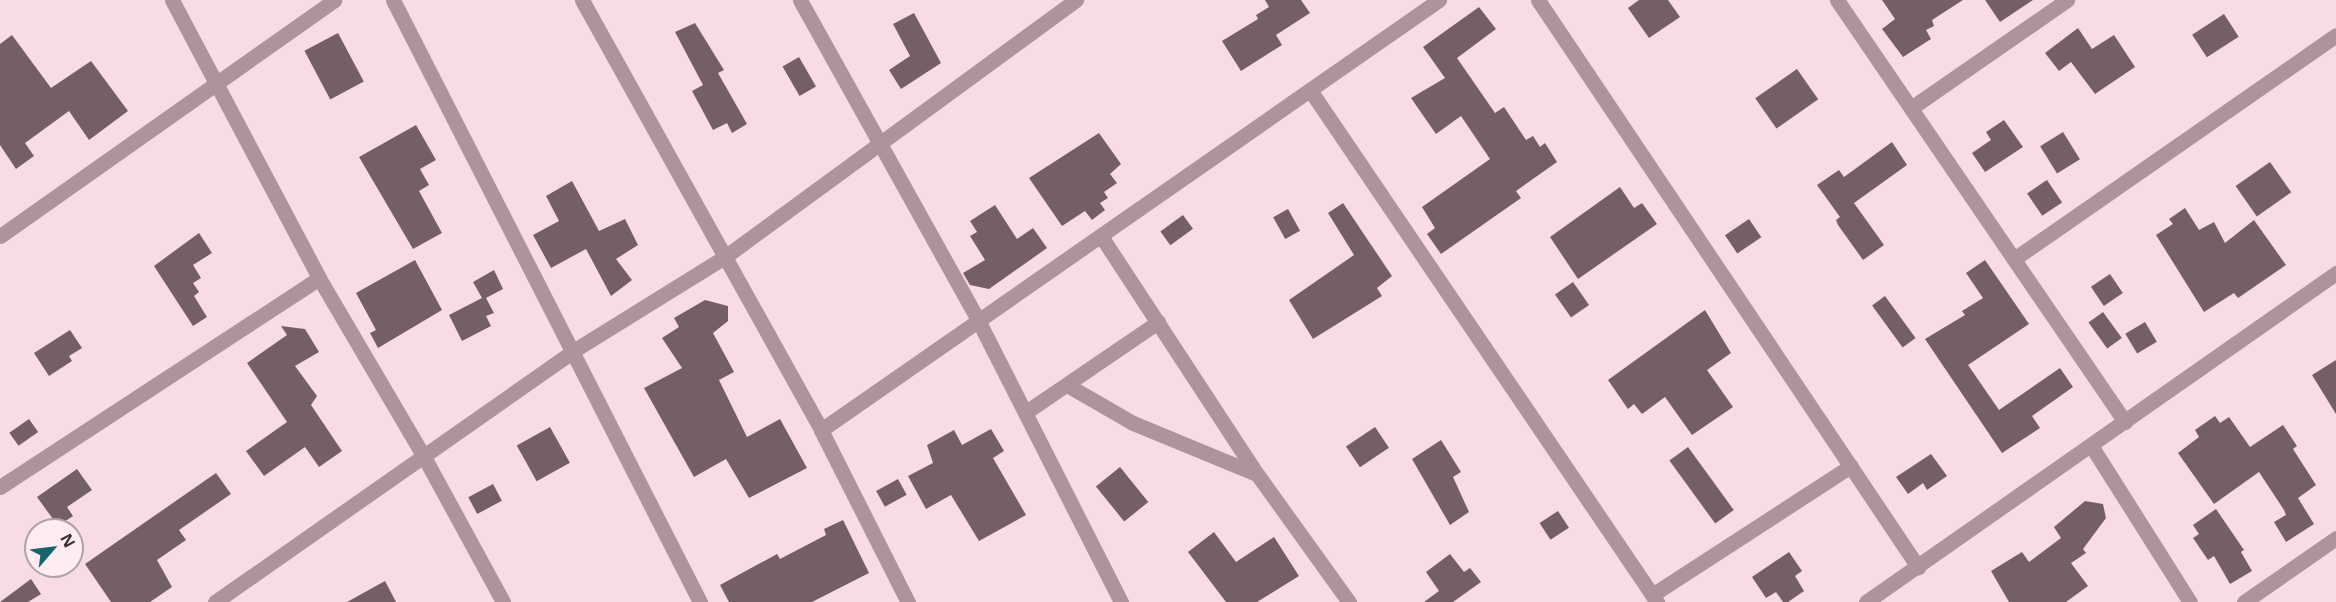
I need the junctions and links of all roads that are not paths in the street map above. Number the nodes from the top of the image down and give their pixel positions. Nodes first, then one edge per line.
1 (172, 0) edge
2 (334, 0) edge
3 (393, 0) edge
4 (582, 0) edge
5 (801, 0) edge
6 (1439, 0) edge
7 (1538, 0) edge
8 (1837, 0) edge
9 (2067, 0) edge
10 (1068, 2) edge
11 (2336, 36) edge
12 (216, 82) junction
13 (1310, 90) junction
14 (1911, 108) junction
15 (880, 144) junction
16 (0, 236) edge
17 (1101, 236) junction
18 (726, 256) junction
19 (2014, 259) junction
20 (2336, 273) edge
21 (319, 278) junction
22 (979, 322) junction
23 (1158, 322) junction
24 (573, 351) junction
25 (1067, 385) junction
26 (1026, 412) junction
27 (2125, 422) junction
28 (821, 430) junction
29 (2092, 447) junction
30 (423, 455) junction
31 (1851, 466) junction
32 (1257, 474) junction
33 (0, 487) edge
34 (2336, 538) edge
35 (1918, 567) junction
36 (1655, 598) edge
37 (215, 602) edge
38 (503, 602) edge
39 (700, 602) edge
40 (908, 602) edge
41 (1121, 602) edge
42 (1349, 602) edge
43 (1866, 602) edge
44 (2190, 602) edge
45 (2244, 602) edge

1 - 12 street
2 - 12 street
3 - 24 street
4 - 18 street
5 - 15 street
6 - 13 street
7 - 31 street
8 - 14 street
9 - 14 street
10 - 15 street
11 - 19 street
12 - 16 street
12 - 21 street
13 - 17 street
13 - 36 street
14 - 19 street
15 - 18 street
15 - 22 street
17 - 22 street
17 - 23 street
18 - 24 street
18 - 28 street
19 - 27 street
20 - 27 street
21 - 30 street
21 - 33 street
22 - 26 street
22 - 28 street
23 - 25 street
23 - 32 street
24 - 30 street
24 - 39 street
25 - 26 street
25 - 32 street
26 - 41 street
27 - 29 street
28 - 40 street
29 - 35 street
29 - 44 street
30 - 37 street
30 - 38 street
31 - 35 street
31 - 36 street
32 - 42 street
34 - 45 street
35 - 43 street

